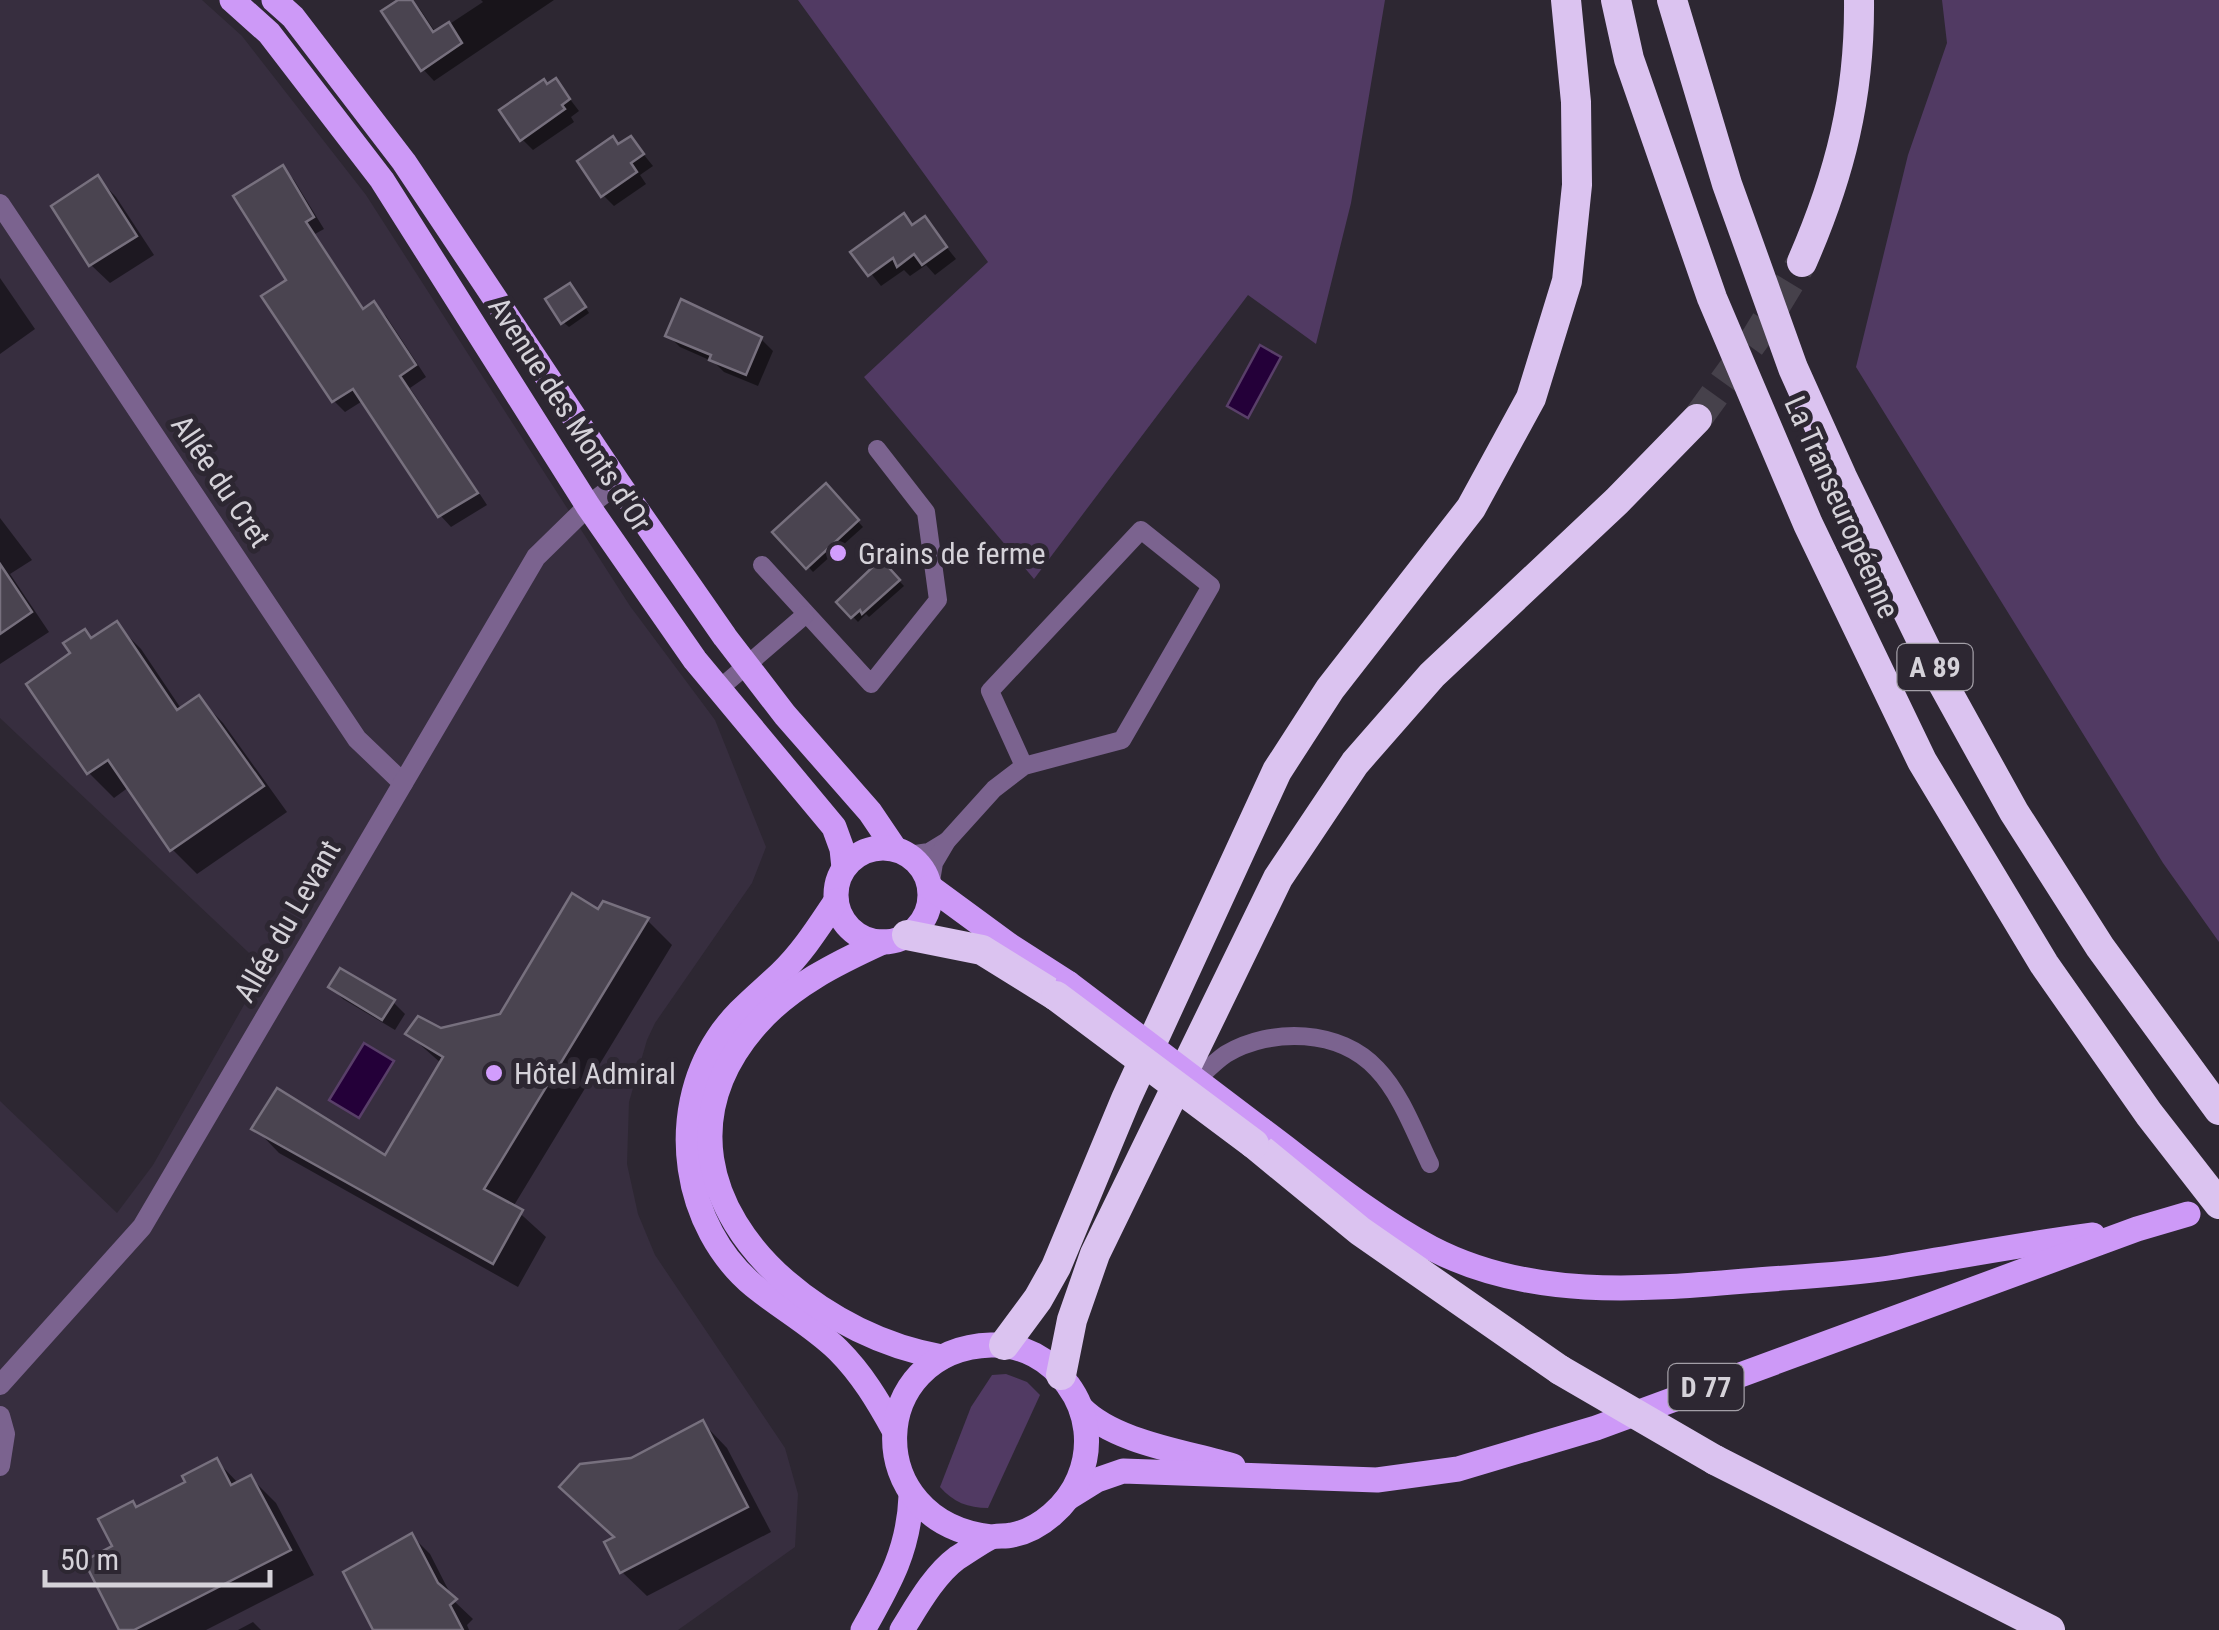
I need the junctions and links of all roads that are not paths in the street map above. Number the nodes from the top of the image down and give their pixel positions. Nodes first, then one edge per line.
1 (232, 0) edge
2 (274, 0) edge
3 (1566, 0) edge
4 (1616, 0) edge
5 (1672, 0) edge
6 (1860, 0) edge
7 (0, 204) edge
8 (1802, 262) tunnel mouth
9 (1697, 419) tunnel mouth
10 (877, 449) dead end
11 (618, 483) junction
12 (588, 506) junction
13 (762, 566) dead end
14 (805, 615) junction
15 (746, 664) junction
16 (718, 689) junction
17 (1024, 766) junction
18 (403, 782) junction
19 (947, 841) junction
20 (902, 852) junction
21 (844, 868) junction
22 (930, 887) junction
23 (836, 901) junction
24 (895, 939) junction
25 (1062, 989) junction
26 (1169, 1106) junction
27 (2219, 1110) edge
28 (1258, 1137) junction
29 (1430, 1164) dead end
30 (2219, 1204) edge
31 (2188, 1214) dead end
32 (2137, 1230) junction
33 (1004, 1345) junction
34 (942, 1357) junction
35 (1061, 1375) junction
36 (0, 1385) edge
37 (1081, 1408) junction
38 (0, 1416) edge
39 (894, 1430) junction
40 (0, 1466) edge
41 (1261, 1475) junction
42 (911, 1496) junction
43 (1068, 1498) junction
44 (991, 1537) junction
45 (863, 1630) edge
46 (902, 1630) edge
47 (2050, 1630) edge

1 - 12 main road, Avenue des Monts d'Or
2 - 11 main road, Avenue des Monts d'Or
3 - 33 highway
4 - 30 highway, La Transeuropéenne / A 89
5 - 27 highway, La Transeuropéenne / A 89
6 - 8 highway
7 - 18 street, Allée du Cret
9 - 26 highway
10 - 14 lane
11 - 12 street, Allée du Levant
11 - 15 main road, Avenue des Monts d'Or
12 - 16 main road, Avenue des Monts d'Or
12 - 18 street, Allée du Levant
13 - 14 lane
14 - 15 lane
15 - 16 lane
15 - 20 main road, Avenue des Monts d'Or
16 - 21 main road, Avenue des Monts d'Or
17 - 17 lane
17 - 19 lane
18 - 36 street, Allée du Levant
19 - 20 lane
19 - 22 lane
20 - 21 main road
20 - 22 main road
21 - 23 main road
22 - 24 main road
22 - 25 main road
23 - 24 main road
23 - 39 main road
24 - 25 highway
24 - 34 main road
25 - 28 highway, bridge
26 - 29 lane
26 - 35 highway
28 - 32 main road
28 - 47 highway, bridge
31 - 32 main road, D 77
32 - 41 main road, D 77
33 - 34 main road
33 - 35 main road
34 - 39 main road
35 - 37 main road
37 - 41 main road, D 77
37 - 43 main road
38 - 40 street
39 - 42 main road
41 - 43 main road, D 77
42 - 44 main road
42 - 45 main road
43 - 44 main road
44 - 46 main road

